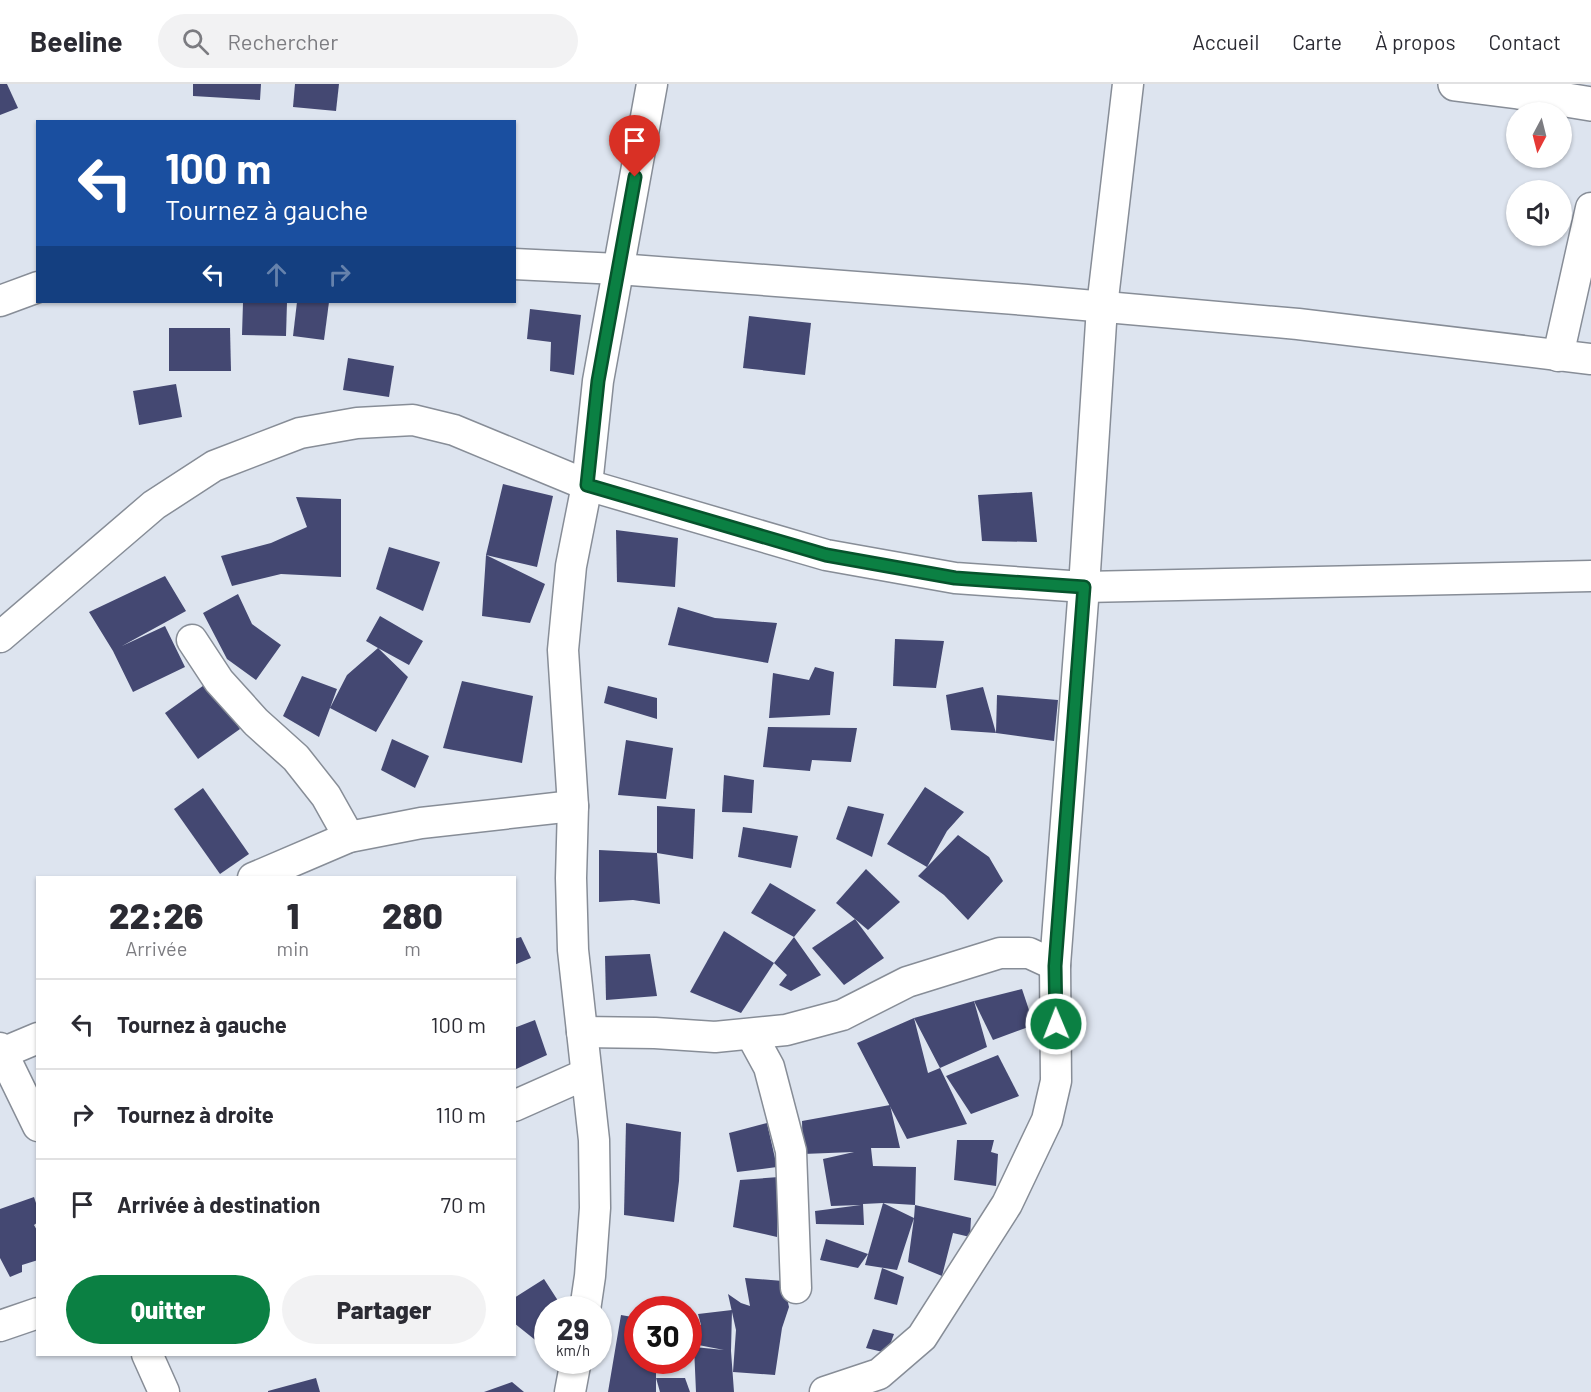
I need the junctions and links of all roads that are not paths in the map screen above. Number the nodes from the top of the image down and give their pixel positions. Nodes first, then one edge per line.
1 (652, 84) edge
2 (1128, 84) edge
3 (1455, 84) edge
4 (1591, 104) edge
5 (1591, 207) edge
6 (516, 264) edge
7 (618, 269) junction
8 (36, 287) edge
9 (0, 301) edge
10 (1102, 307) junction
11 (1558, 356) junction
12 (1591, 359) edge
13 (587, 485) junction
14 (1591, 576) edge
15 (1084, 587) junction
16 (0, 637) edge
17 (192, 640) dead end
18 (573, 806) junction
19 (349, 837) junction
20 (258, 876) edge
21 (1055, 966) junction
22 (582, 1032) junction
23 (751, 1034) junction
24 (36, 1039) edge
25 (1, 1052) edge
26 (586, 1074) junction
27 (516, 1105) edge
28 (36, 1122) edge
29 (796, 1288) dead end
30 (587, 1296) edge
31 (36, 1314) edge
32 (0, 1326) edge
33 (148, 1356) edge
34 (573, 1374) edge
35 (164, 1392) edge
36 (570, 1392) edge
37 (825, 1392) edge

1 - 7 street
2 - 10 street
3 - 4 street
5 - 11 street
6 - 7 street
7 - 10 street
7 - 13 street
8 - 9 street
10 - 11 street
10 - 15 street
11 - 12 street
13 - 15 street
13 - 16 street
13 - 18 street
14 - 15 street
15 - 21 street
17 - 19 street
18 - 19 street
18 - 22 street
19 - 20 street
21 - 23 street
21 - 37 street
22 - 23 street
22 - 26 street
23 - 29 street
24 - 25 street
25 - 28 street
26 - 27 street
26 - 30 street
31 - 32 street
33 - 35 street
34 - 36 street

